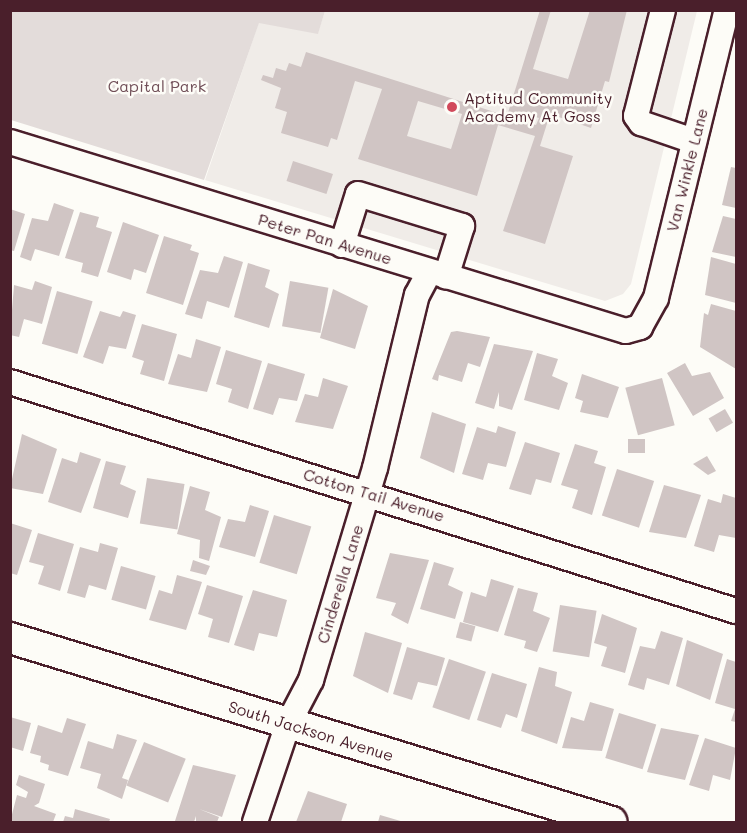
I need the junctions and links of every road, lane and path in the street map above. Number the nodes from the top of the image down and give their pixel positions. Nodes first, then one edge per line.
1 (663, 10) edge
2 (727, 10) edge
3 (694, 141) junction
4 (10, 142) edge
5 (342, 244) junction
6 (437, 274) junction
7 (640, 327) joint
8 (10, 382) edge
9 (368, 493) junction
10 (736, 611) edge
11 (10, 638) edge
12 (288, 724) junction
13 (255, 822) edge
14 (612, 822) edge

1 - 3 street
2 - 3 street, Van Winkle Lane
3 - 7 street, Van Winkle Lane
4 - 5 street, Peter Pan Avenue
5 - 6 street, Peter Pan Avenue
5 - 6 street, Cinderella Lane
6 - 7 street, Peter Pan Avenue
6 - 9 street, Cinderella Lane
8 - 9 street, Cotton Tail Avenue
9 - 10 street, Cotton Tail Avenue
9 - 12 street, Cinderella Lane
11 - 12 main road, South Jackson Avenue
12 - 13 street, Cinderella Lane
12 - 14 main road, South Jackson Avenue

